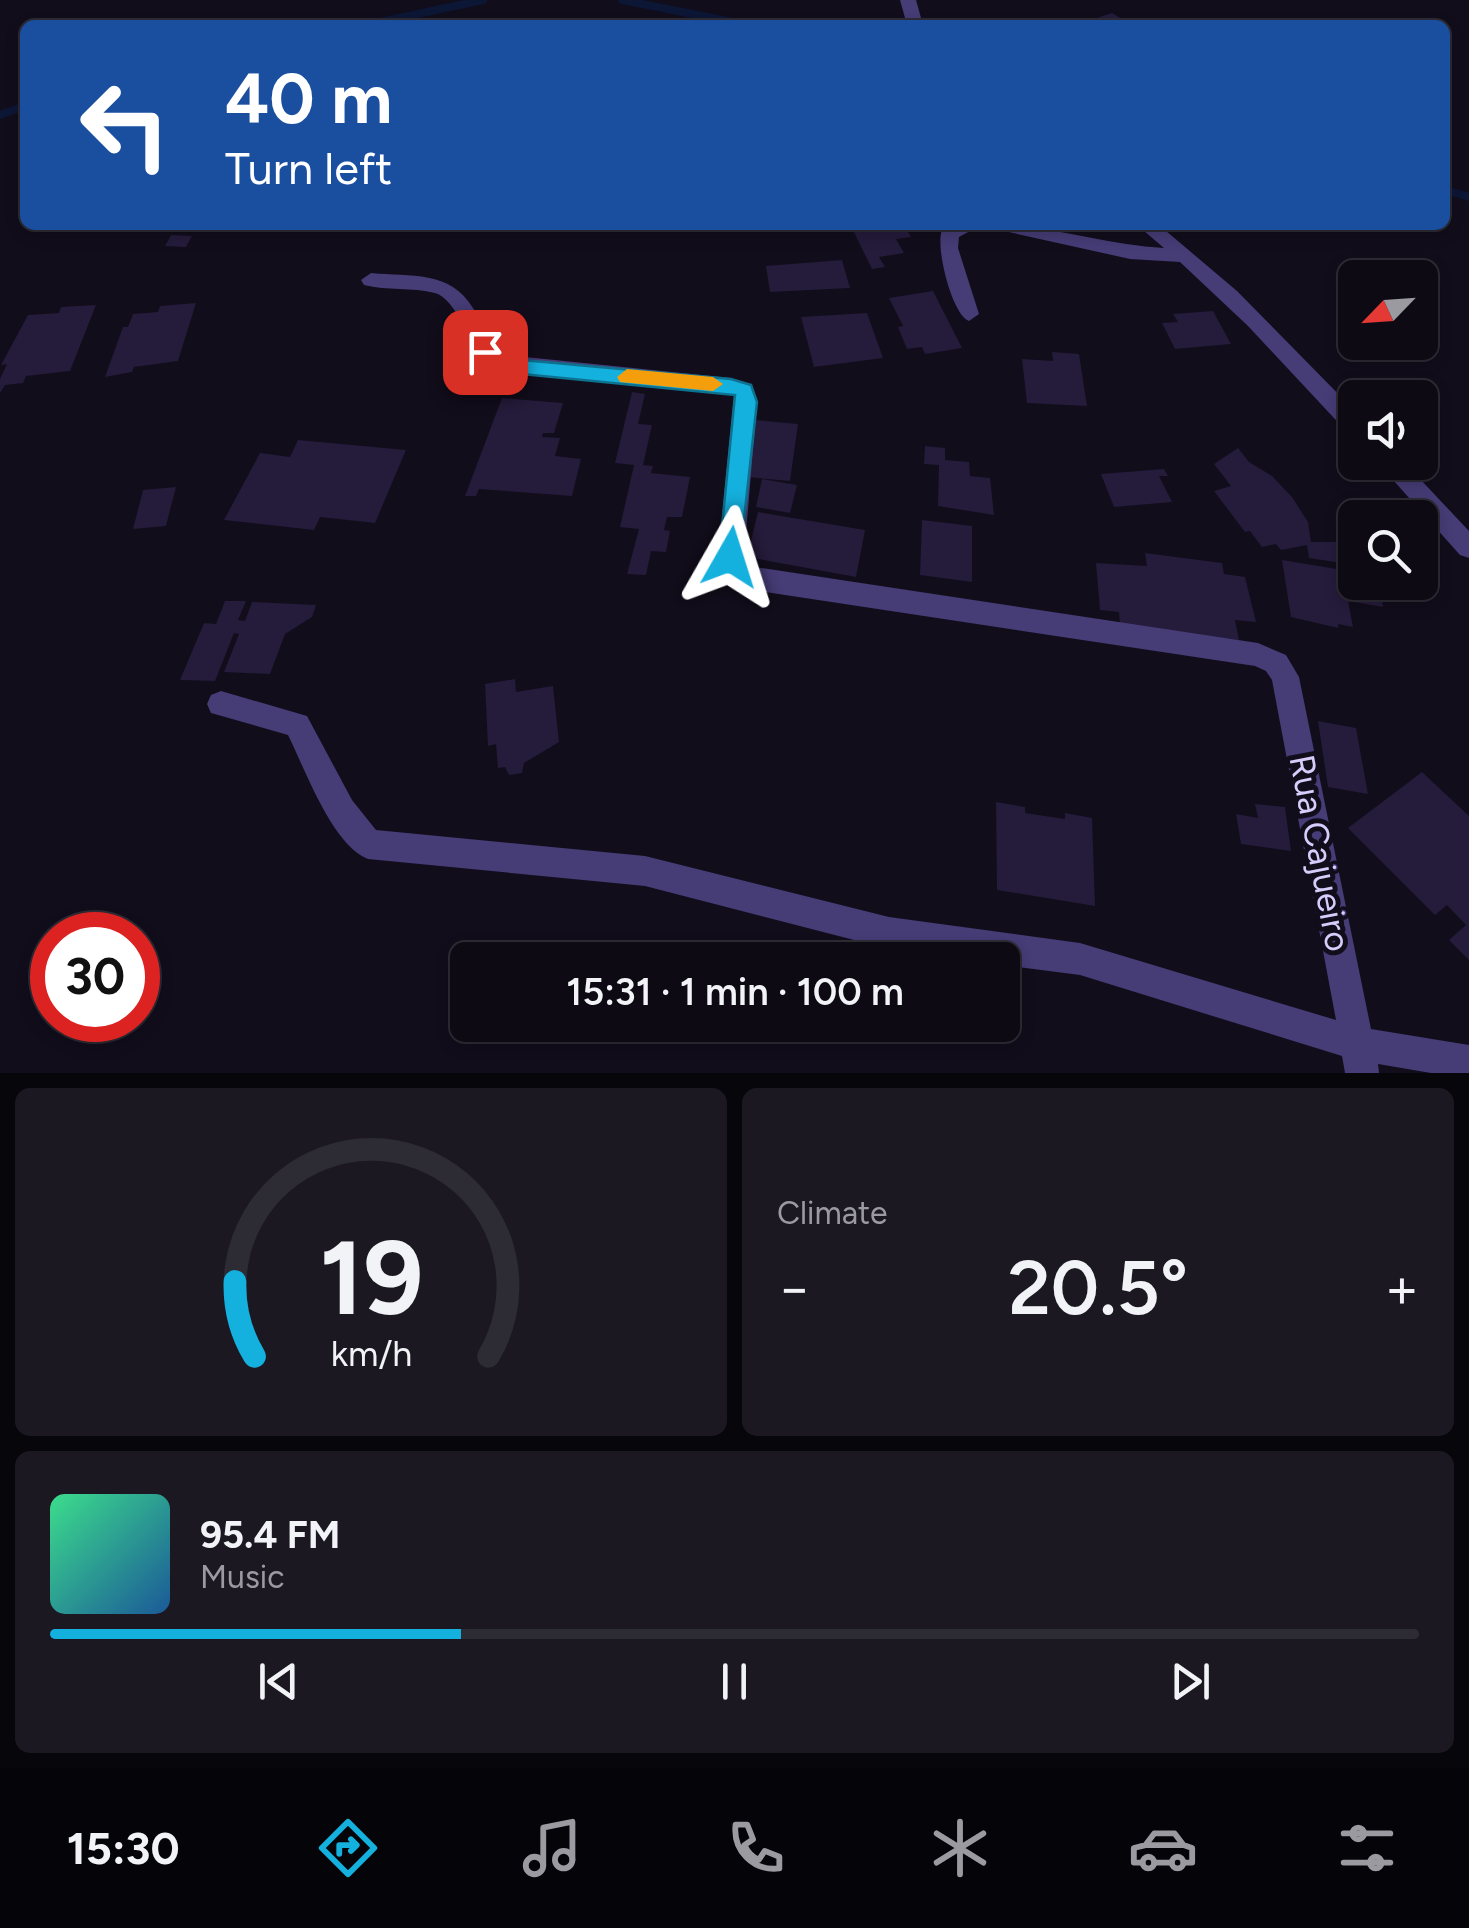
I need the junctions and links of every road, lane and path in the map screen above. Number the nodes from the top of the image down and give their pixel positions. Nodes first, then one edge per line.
1 (959, 230) edge
2 (1026, 230) edge
3 (1154, 230) edge
4 (1188, 256) junction
5 (370, 280) dead end
6 (969, 314) dead end
7 (1338, 408) edge
8 (1406, 480) edge
9 (1469, 548) edge
10 (221, 704) dead end
11 (1360, 1059) edge
12 (1469, 1062) edge

1 - 6 street
2 - 4 street
3 - 4 street
4 - 7 street
5 - 11 street, Rua Cajueiro
8 - 9 street
10 - 11 street
11 - 12 street

